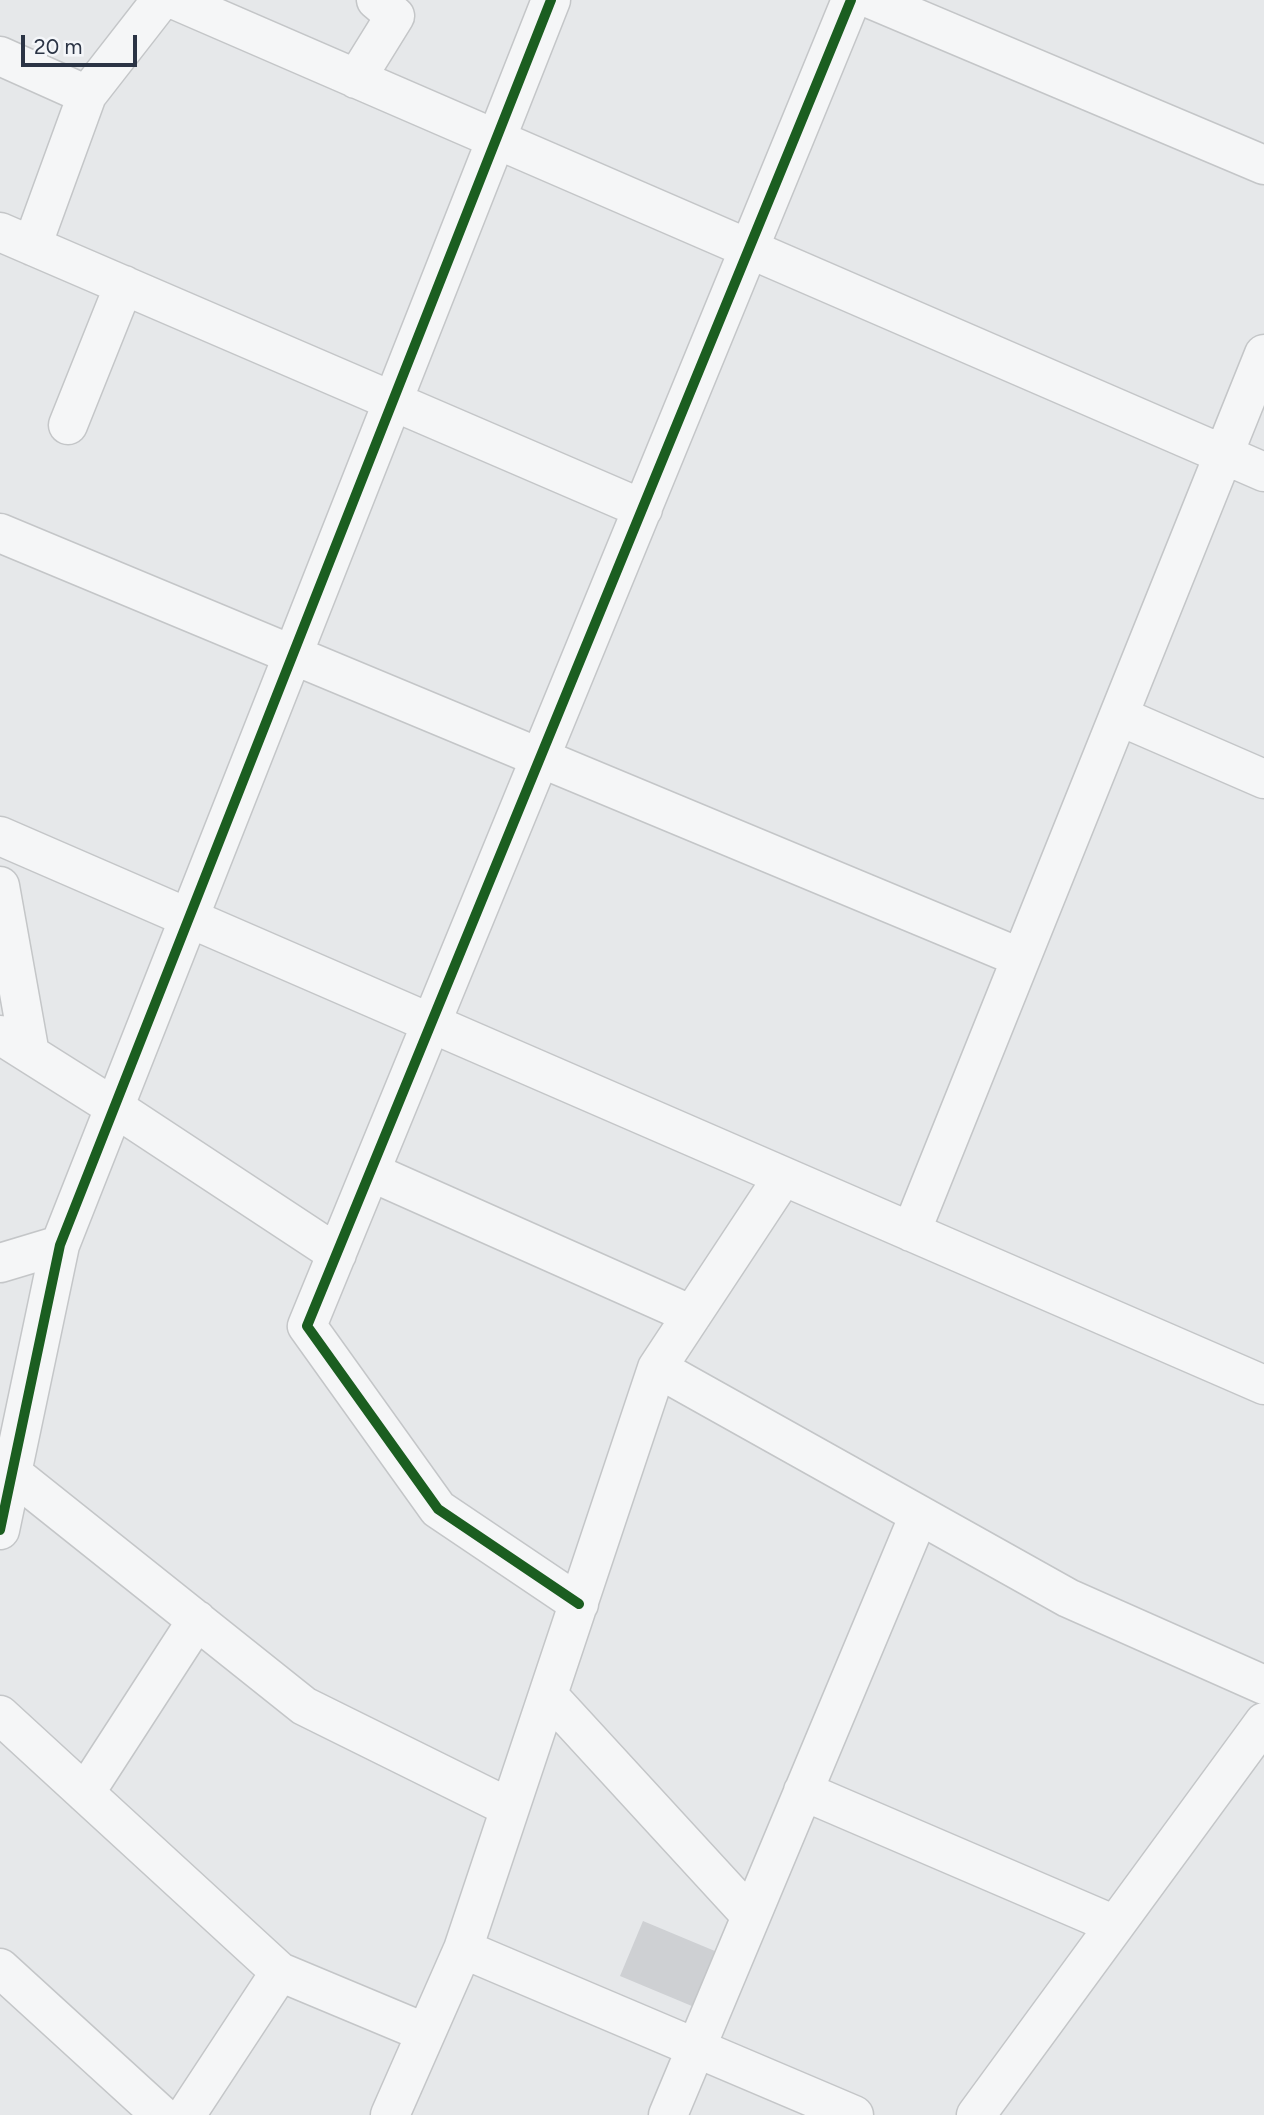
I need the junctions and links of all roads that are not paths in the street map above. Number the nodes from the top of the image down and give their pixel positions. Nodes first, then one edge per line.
1 (161, 0) edge
2 (175, 0) edge
3 (376, 0) edge
4 (551, 0) edge
5 (851, 0) edge
6 (873, 0) edge
7 (0, 56) edge
8 (355, 79) junction
9 (88, 95) junction
10 (496, 140) junction
11 (1264, 165) edge
12 (16, 239) edge
13 (749, 249) junction
14 (124, 285) junction
15 (1264, 354) edge
16 (393, 401) junction
17 (68, 425) dead end
18 (1223, 454) junction
19 (1264, 472) edge
20 (643, 509) junction
21 (0, 533) edge
22 (293, 655) junction
23 (1119, 716) junction
24 (541, 758) junction
25 (1264, 779) edge
26 (0, 836) edge
27 (0, 886) edge
28 (189, 918) junction
29 (1021, 958) junction
30 (432, 1024) junction
31 (15, 1045) edge
32 (114, 1107) junction
33 (370, 1172) junction
34 (783, 1177) junction
35 (911, 1232) junction
36 (60, 1245) junction
37 (337, 1254) junction
38 (0, 1263) edge
39 (692, 1315) junction
40 (657, 1368) junction
41 (1264, 1385) edge
42 (12, 1473) junction
43 (919, 1515) junction
44 (0, 1530) edge
45 (579, 1604) junction
46 (197, 1620) junction
47 (1264, 1685) edge
48 (548, 1695) junction
49 (0, 1716) edge
50 (1264, 1722) edge
51 (803, 1791) junction
52 (85, 1794) junction
53 (510, 1808) junction
54 (751, 1916) junction
55 (1115, 1925) junction
56 (463, 1949) junction
57 (0, 1968) edge
58 (280, 1972) junction
59 (426, 2033) junction
60 (696, 2048) junction
61 (162, 2115) edge
62 (186, 2115) edge
63 (390, 2115) edge
64 (668, 2115) edge
65 (853, 2115) edge
66 (976, 2115) edge

1 - 9 street
2 - 8 street
3 - 8 street
4 - 10 street
5 - 13 street
6 - 11 street
7 - 9 street
8 - 10 street
9 - 12 street
10 - 13 street
10 - 16 street
12 - 14 street
13 - 18 street
13 - 20 street
14 - 16 street
14 - 17 street
15 - 18 street
16 - 20 street
16 - 22 street
18 - 19 street
18 - 23 street
20 - 24 street
21 - 22 street
22 - 24 street
22 - 28 street
23 - 25 street
23 - 29 street
24 - 29 street
24 - 30 street
26 - 28 street
27 - 31 street
28 - 30 street
28 - 32 street
29 - 35 street
30 - 33 street
30 - 34 street
31 - 32 street
32 - 36 street
32 - 37 street
33 - 37 street
33 - 39 street
34 - 35 street
34 - 39 street
35 - 41 street
36 - 38 street
36 - 42 street
37 - 45 street
39 - 40 street
40 - 43 street
40 - 45 street
42 - 44 street
42 - 46 street
43 - 47 street
43 - 51 street
45 - 48 street
46 - 52 street
46 - 53 street
48 - 53 street
48 - 54 street
49 - 52 street
50 - 55 street
51 - 54 street
51 - 55 street
52 - 58 street
53 - 56 street
54 - 60 street
55 - 66 street
56 - 59 street
56 - 60 street
57 - 61 street
58 - 59 street
58 - 62 street
59 - 63 street
60 - 64 street
60 - 65 street

